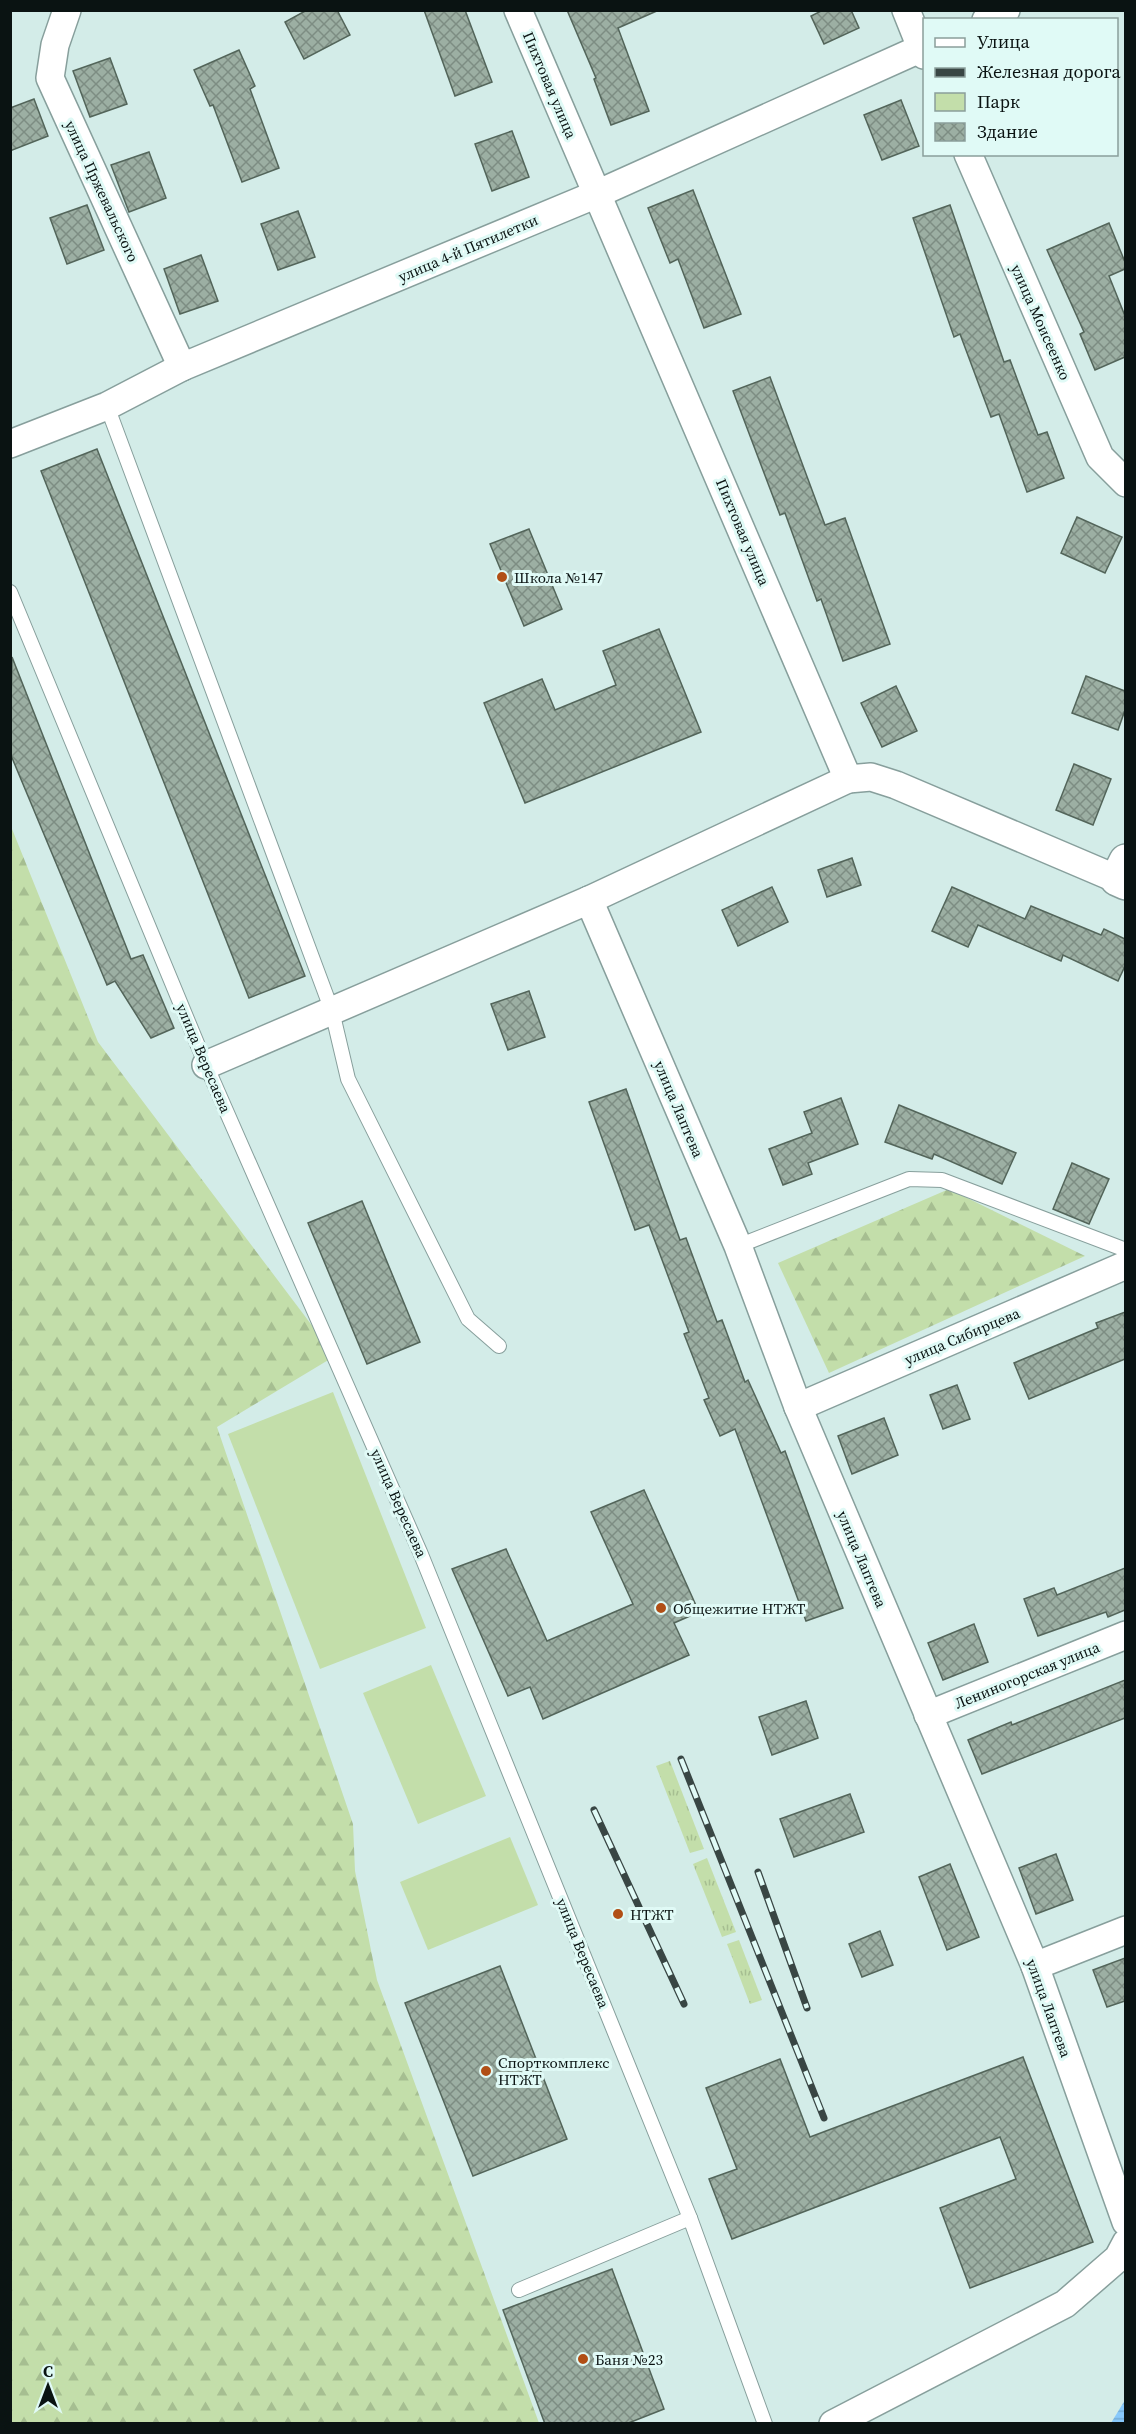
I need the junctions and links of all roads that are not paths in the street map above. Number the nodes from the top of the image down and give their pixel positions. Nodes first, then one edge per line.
1 (67, 10) edge
2 (518, 10) edge
3 (906, 10) edge
4 (1006, 10) edge
5 (990, 18) edge
6 (923, 48) edge
7 (923, 50) edge
8 (969, 156) edge
9 (597, 194) junction
10 (182, 367) junction
11 (107, 406) junction
12 (10, 444) edge
13 (1125, 483) edge
14 (10, 592) edge
15 (848, 779) junction
16 (1123, 874) edge
17 (589, 900) junction
18 (332, 1011) junction
19 (206, 1065) junction
20 (738, 1246) junction
21 (1125, 1250) edge
22 (1125, 1265) edge
23 (499, 1346) dead end
24 (798, 1407) junction
25 (1125, 1635) edge
26 (928, 1715) junction
27 (1125, 1930) edge
28 (1035, 1966) junction
29 (690, 2218) junction
30 (1125, 2222) edge
31 (1125, 2243) edge
32 (519, 2290) dead end
33 (765, 2424) edge
34 (833, 2424) edge

1 - 10 street, улица Пржевальского
2 - 9 street, Пихтовая улица
3 - 6 street
4 - 5 street
7 - 9 street, улица 4-й Пятилетки
8 - 13 street, улица Моисеенко
9 - 10 street, улица 4-й Пятилетки
9 - 15 street, Пихтовая улица
10 - 11 street, улица 4-й Пятилетки
11 - 12 street, улица 4-й Пятилетки
11 - 18 lane
14 - 19 lane, улица Вересаева
15 - 16 street
15 - 17 street
17 - 18 street
17 - 20 street, улица Лаптева
18 - 19 street
18 - 23 lane
19 - 29 lane, улица Вересаева
20 - 21 lane
20 - 24 street, улица Лаптева
22 - 24 street, улица Сибирцева
24 - 26 street, улица Лаптева
25 - 26 street, Лениногорская улица
26 - 28 street, улица Лаптева
27 - 28 street
28 - 30 street, улица Лаптева
29 - 32 lane
29 - 33 lane, улица Вересаева
31 - 34 street

